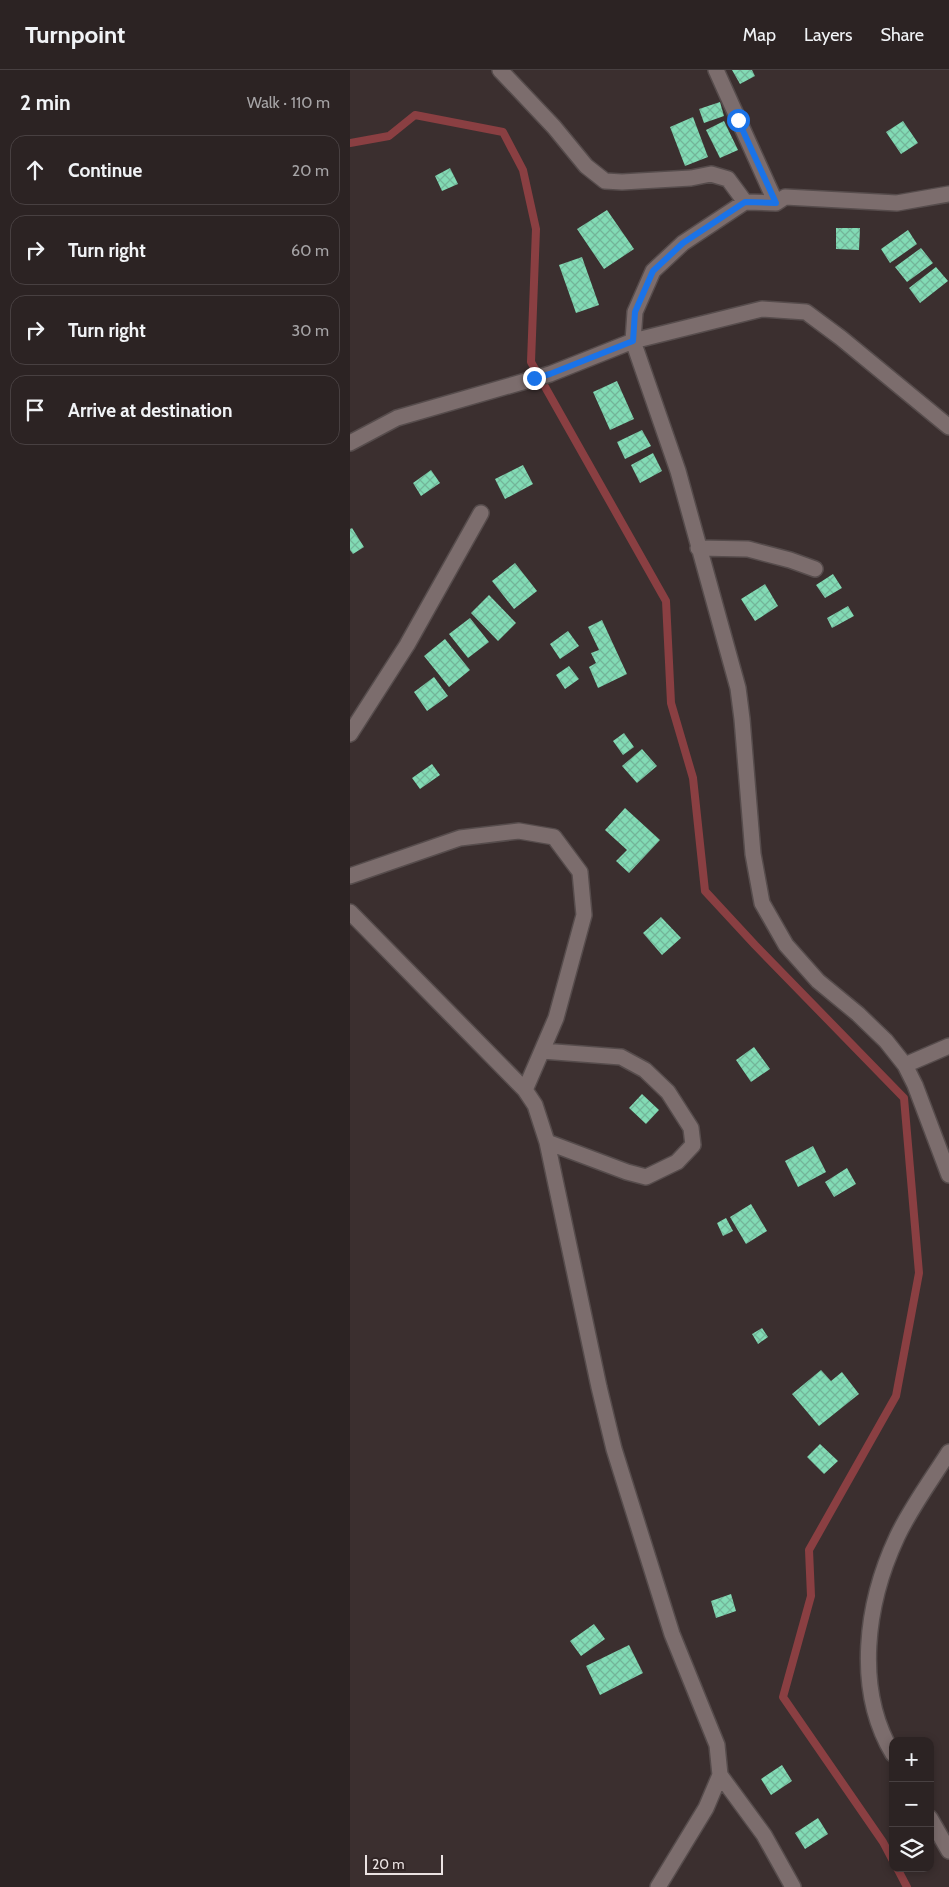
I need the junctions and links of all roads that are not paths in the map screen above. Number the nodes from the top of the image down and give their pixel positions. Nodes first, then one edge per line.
1 (500, 70) edge
2 (716, 70) edge
3 (949, 194) edge
4 (745, 202) junction
5 (776, 203) junction
6 (633, 341) junction
7 (949, 427) edge
8 (350, 443) edge
9 (481, 513) dead end
10 (698, 548) junction
11 (815, 569) dead end
12 (350, 734) edge
13 (350, 876) edge
14 (350, 912) edge
15 (949, 1046) edge
16 (542, 1051) junction
17 (905, 1065) junction
18 (525, 1090) junction
19 (547, 1142) junction
20 (949, 1175) edge
21 (949, 1452) edge
22 (889, 1748) edge
23 (720, 1775) junction
24 (934, 1825) edge
25 (949, 1851) edge
26 (658, 1887) edge
27 (792, 1887) edge

1 - 4 street
2 - 5 street
3 - 5 street
4 - 5 street
4 - 6 street
6 - 7 street
6 - 8 street
6 - 10 street
9 - 12 street
10 - 11 street
10 - 17 street
13 - 16 street
14 - 18 street
15 - 17 street
16 - 18 street
16 - 19 street
17 - 20 street
18 - 19 street
19 - 23 street
21 - 22 street
23 - 26 street
23 - 27 street
24 - 25 street

